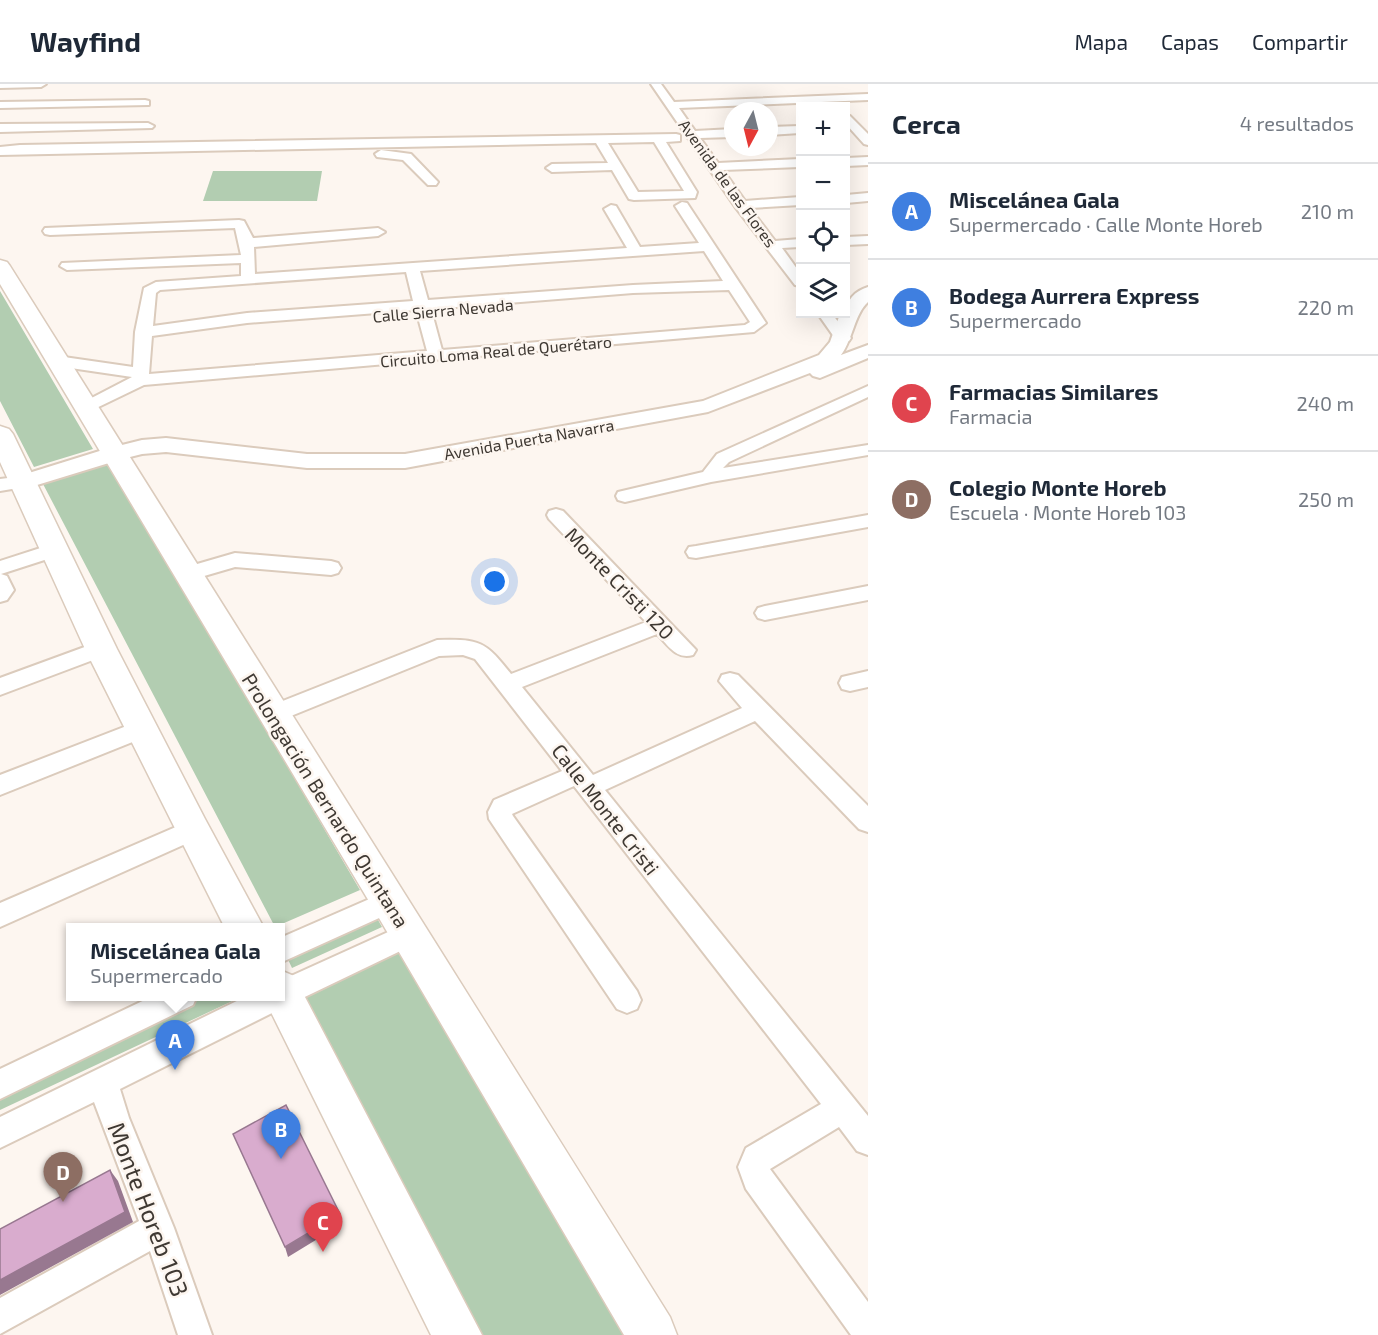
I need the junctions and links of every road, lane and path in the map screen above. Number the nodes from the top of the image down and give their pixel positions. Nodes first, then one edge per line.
1 (41, 84) edge
2 (656, 84) edge
3 (812, 84) edge
4 (0, 85) edge
5 (868, 97) edge
6 (829, 102) edge
7 (836, 102) edge
8 (145, 103) dead end
9 (796, 103) edge
10 (0, 105) edge
11 (673, 105) junction
12 (148, 126) dead end
13 (868, 127) edge
14 (0, 128) edge
15 (850, 128) edge
16 (796, 130) edge
17 (778, 131) edge
18 (724, 133) edge
19 (691, 135) junction
20 (676, 138) dead end
21 (658, 139) junction
22 (600, 141) junction
23 (868, 141) edge
24 (409, 143) junction
25 (305, 145) junction
26 (0, 146) edge
27 (20, 149) junction
28 (0, 151) edge
29 (407, 157) junction
30 (868, 161) edge
31 (850, 162) edge
32 (796, 163) edge
33 (615, 166) junction
34 (716, 166) junction
35 (552, 168) dead end
36 (432, 182) dead end
37 (868, 197) edge
38 (850, 198) edge
39 (796, 201) edge
40 (741, 205) junction
41 (682, 206) dead end
42 (610, 209) dead end
43 (50, 231) dead end
44 (378, 232) dead end
45 (868, 240) edge
46 (850, 241) edge
47 (247, 243) junction
48 (796, 243) edge
49 (772, 244) junction
50 (709, 246) junction
51 (635, 250) junction
52 (246, 259) junction
53 (418, 265) junction
54 (0, 266) edge
55 (67, 266) dead end
56 (796, 275) edge
57 (248, 280) junction
58 (732, 285) junction
59 (868, 293) edge
60 (430, 307) junction
61 (828, 318) edge
62 (143, 332) junction
63 (843, 338) junction
64 (866, 352) edge
65 (443, 355) junction
66 (57, 361) junction
67 (140, 376) junction
68 (868, 391) edge
69 (86, 408) junction
70 (0, 434) edge
71 (534, 444) junction
72 (868, 450) edge
73 (128, 451) junction
74 (711, 476) junction
75 (12, 483) edge
76 (625, 496) dead end
77 (556, 515) dead end
78 (868, 520) edge
79 (56, 549) junction
80 (696, 552) dead end
81 (0, 568) edge
82 (331, 568) dead end
83 (187, 574) junction
84 (0, 581) edge
85 (868, 593) edge
86 (0, 595) edge
87 (765, 613) dead end
88 (660, 625) junction
89 (101, 649) junction
90 (685, 650) dead end
91 (730, 681) dead end
92 (508, 684) junction
93 (0, 687) edge
94 (758, 710) junction
95 (273, 714) junction
96 (141, 729) junction
97 (584, 781) junction
98 (0, 785) edge
99 (868, 822) edge
100 (192, 831) junction
101 (0, 915) edge
102 (399, 918) junction
103 (242, 923) edge
104 (285, 982) edge
105 (285, 982) edge
106 (285, 995) edge
107 (627, 1000) dead end
108 (173, 1001) edge
109 (251, 1001) edge
110 (103, 1083) junction
111 (0, 1084) edge
112 (843, 1108) junction
113 (0, 1133) edge
114 (868, 1140) edge
115 (158, 1228) junction
116 (0, 1317) edge
117 (868, 1330) edge
118 (195, 1335) edge
119 (457, 1335) edge
120 (652, 1335) edge

1 - 4 street
2 - 11 street, Avenida de las Flores
3 - 6 street
5 - 7 street
8 - 10 street
9 - 11 street
11 - 19 street, Avenida de las Flores
12 - 14 street
13 - 15 street
15 - 23 street
16 - 17 street
18 - 19 street
19 - 34 street, Avenida de las Flores
20 - 21 street
21 - 22 street
21 - 33 street
22 - 24 street
22 - 33 street
24 - 25 street
24 - 29 street
25 - 27 street
25 - 29 street
26 - 27 street
27 - 28 street
29 - 36 street
30 - 31 street
32 - 34 street
33 - 35 street
34 - 40 street, Avenida de las Flores
37 - 38 street
39 - 40 street
40 - 49 street, Avenida de las Flores
41 - 50 street, Circuito Loma Real de Querétaro
42 - 51 street
43 - 47 street
44 - 47 street
45 - 46 street
47 - 52 street
48 - 49 street
49 - 56 street, Avenida de las Flores
50 - 51 street
50 - 58 street, Circuito Loma Real de Querétaro
51 - 53 street
52 - 55 street
52 - 57 street
53 - 57 street
53 - 60 street
54 - 66 main road, Prolongación Bernardo Quintana
57 - 62 street
58 - 60 street, Calle Sierra Nevada
58 - 65 street, Circuito Loma Real de Querétaro
59 - 63 street, Avenida Puerta Navarra
60 - 62 street, Calle Sierra Nevada
60 - 65 street
61 - 63 street
62 - 67 street
63 - 64 street
63 - 71 street, Avenida Puerta Navarra
64 - 71 street, Avenida Puerta Navarra
65 - 67 street, Circuito Loma Real de Querétaro
66 - 67 street, Circuito Loma Real de Querétaro
66 - 69 main road, Prolongación Bernardo Quintana
67 - 69 street, Circuito Loma Real de Querétaro
68 - 74 street
69 - 73 main road, Prolongación Bernardo Quintana
70 - 75 main road
71 - 73 street, Avenida Puerta Navarra
72 - 74 street
73 - 75 street, Avenida Puerta Navarra
73 - 83 main road, Prolongación Bernardo Quintana
74 - 76 street
75 - 79 main road
77 - 88 street, Monte Cristi 120
78 - 80 street
79 - 81 street
79 - 89 main road
82 - 83 street
83 - 95 main road, Prolongación Bernardo Quintana
84 - 86 street
85 - 87 street
88 - 90 street, Monte Cristi 120
88 - 92 street
89 - 93 street
89 - 96 main road
91 - 94 street
92 - 95 street, Calle Monte Cristi
92 - 97 street, Calle Monte Cristi
94 - 97 street
94 - 99 street
95 - 102 main road, Prolongación Bernardo Quintana
96 - 98 street
96 - 100 main road
97 - 107 street
97 - 112 street, Calle Monte Cristi
100 - 101 street
100 - 103 main road
102 - 104 street
102 - 105 street
102 - 120 main road, Prolongación Bernardo Quintana
106 - 119 main road
108 - 111 street
109 - 110 street
110 - 113 street
110 - 115 street, Monte Horeb 103
112 - 114 street, Calle Monte Cristi
112 - 117 street
115 - 116 street
115 - 118 street, Monte Horeb 103

